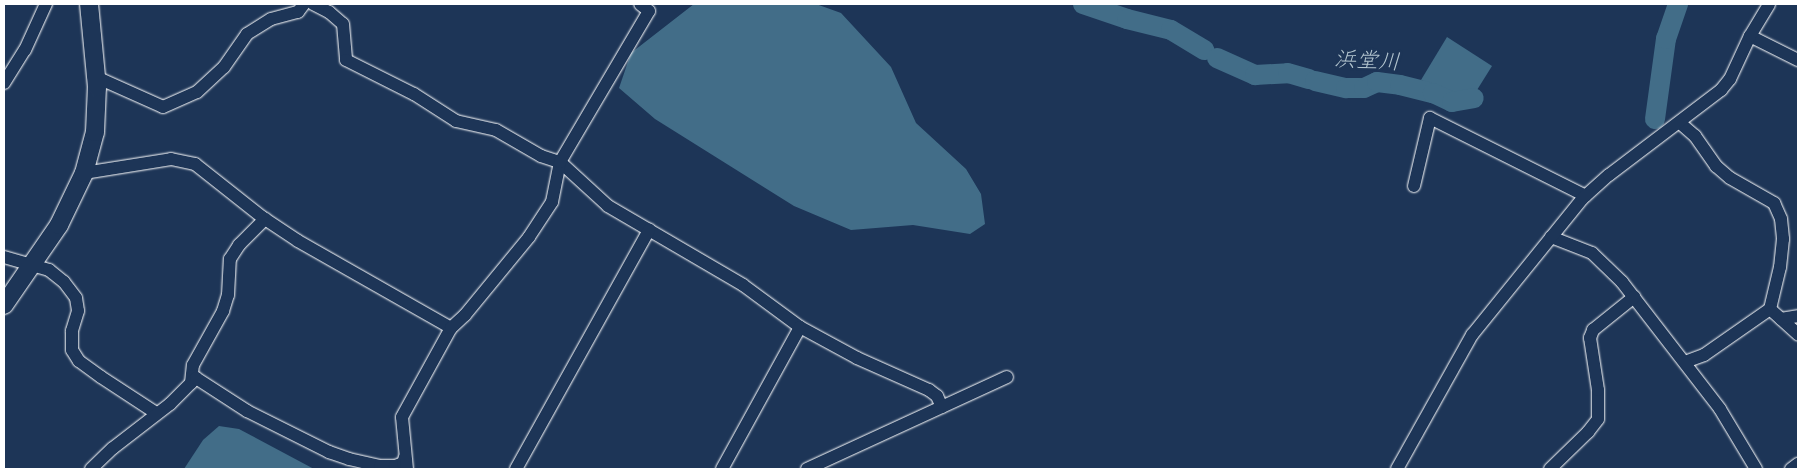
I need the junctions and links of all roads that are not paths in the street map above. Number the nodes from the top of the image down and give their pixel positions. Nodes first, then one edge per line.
1 (46, 4) edge
2 (89, 4) edge
3 (304, 4) edge
4 (313, 4) edge
5 (640, 4) edge
6 (1768, 4) edge
7 (1750, 36) junction
8 (1798, 60) edge
9 (96, 77) junction
10 (4, 83) edge
11 (1680, 123) junction
12 (560, 162) junction
13 (84, 173) junction
14 (1414, 186) dead end
15 (1586, 196) junction
16 (264, 219) junction
17 (649, 230) junction
18 (1551, 237) junction
19 (4, 257) edge
20 (32, 265) junction
21 (1634, 297) junction
22 (4, 305) edge
23 (1770, 309) junction
24 (1798, 316) edge
25 (1781, 319) junction
26 (800, 327) junction
27 (451, 328) junction
28 (1798, 334) edge
29 (1685, 362) junction
30 (1007, 377) dead end
31 (191, 383) junction
32 (942, 407) junction
33 (156, 413) junction
34 (406, 463) edge
35 (1798, 464) edge
36 (91, 469) edge
37 (516, 469) edge
38 (722, 469) edge
39 (807, 469) edge
40 (1397, 469) edge
41 (1550, 469) edge
42 (1756, 469) edge
43 (1791, 469) edge

1 - 10 street
2 - 9 main road
3 - 9 street
4 - 12 street
5 - 12 street
6 - 7 street
7 - 8 street
7 - 11 street
9 - 13 main road
11 - 15 street
11 - 23 street
12 - 17 street
12 - 27 street
13 - 16 street
13 - 20 main road
14 - 15 street
15 - 18 street
16 - 27 street
16 - 31 street
17 - 26 street
17 - 37 street
18 - 21 street
18 - 40 street
19 - 20 street
20 - 22 main road
20 - 33 street
21 - 29 street
21 - 41 street
23 - 25 street
23 - 29 street
24 - 25 street
25 - 28 street
26 - 32 street
26 - 38 street
27 - 34 street
29 - 42 street
30 - 32 street
31 - 33 street
31 - 34 street
32 - 39 street
33 - 36 street
35 - 43 street

